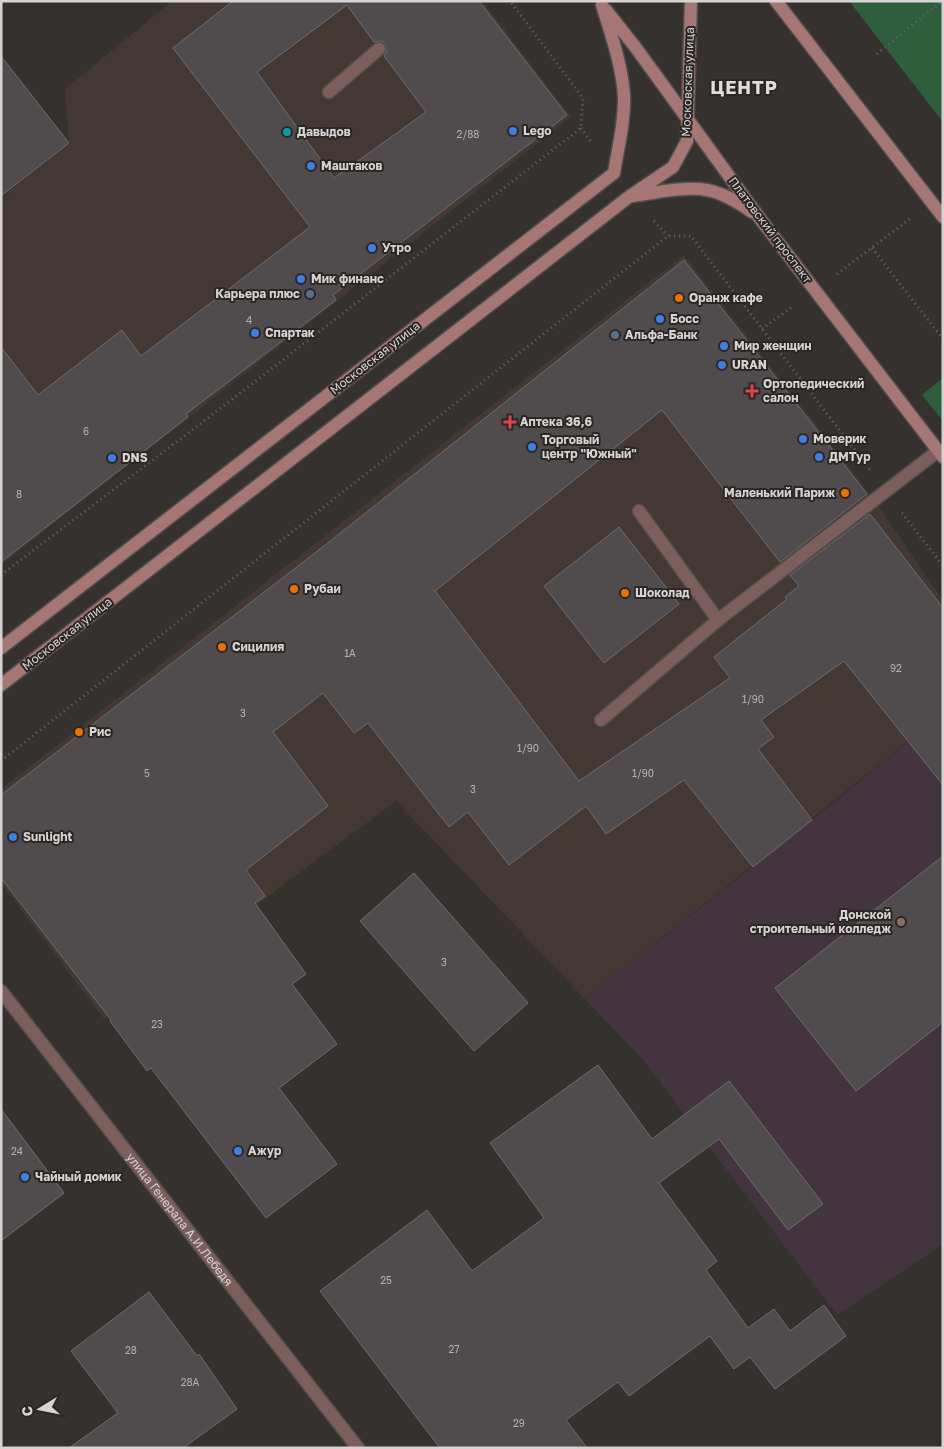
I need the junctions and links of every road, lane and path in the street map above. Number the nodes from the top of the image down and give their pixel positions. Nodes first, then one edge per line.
1 (690, 1) edge
2 (776, 1) edge
3 (942, 1) edge
4 (512, 2) edge
5 (601, 3) edge
6 (379, 49) dead end
7 (877, 54) dead end
8 (329, 92) dead end
9 (687, 118) junction
10 (630, 196) junction
11 (938, 208) edge
12 (758, 216) junction
13 (872, 248) junction
14 (815, 291) junction
15 (762, 329) junction
16 (943, 339) edge
17 (794, 371) dead end
18 (941, 454) edge
19 (639, 511) dead end
20 (1, 575) edge
21 (718, 620) junction
22 (1, 648) edge
23 (1, 685) edge
24 (601, 720) dead end
25 (1, 761) edge
26 (1, 991) edge
27 (358, 1448) edge

1 - 9 main road, Московская улица
2 - 11 main road
3 - 7 path
4 - 20 path
5 - 9 main road, Платовский проспект
5 - 22 main road, Московская улица
6 - 8 street
9 - 10 main road, Московская улица
9 - 12 main road, Платовский проспект
10 - 12 main road
10 - 23 main road, Московская улица
11 - 13 path
12 - 14 main road, Платовский проспект
13 - 14 path
13 - 16 path
14 - 15 path
14 - 18 main road, Платовский проспект
15 - 17 path
15 - 25 path
18 - 21 street
19 - 21 street
21 - 24 street
26 - 27 street, улица Генерала А.И.Лебедя

